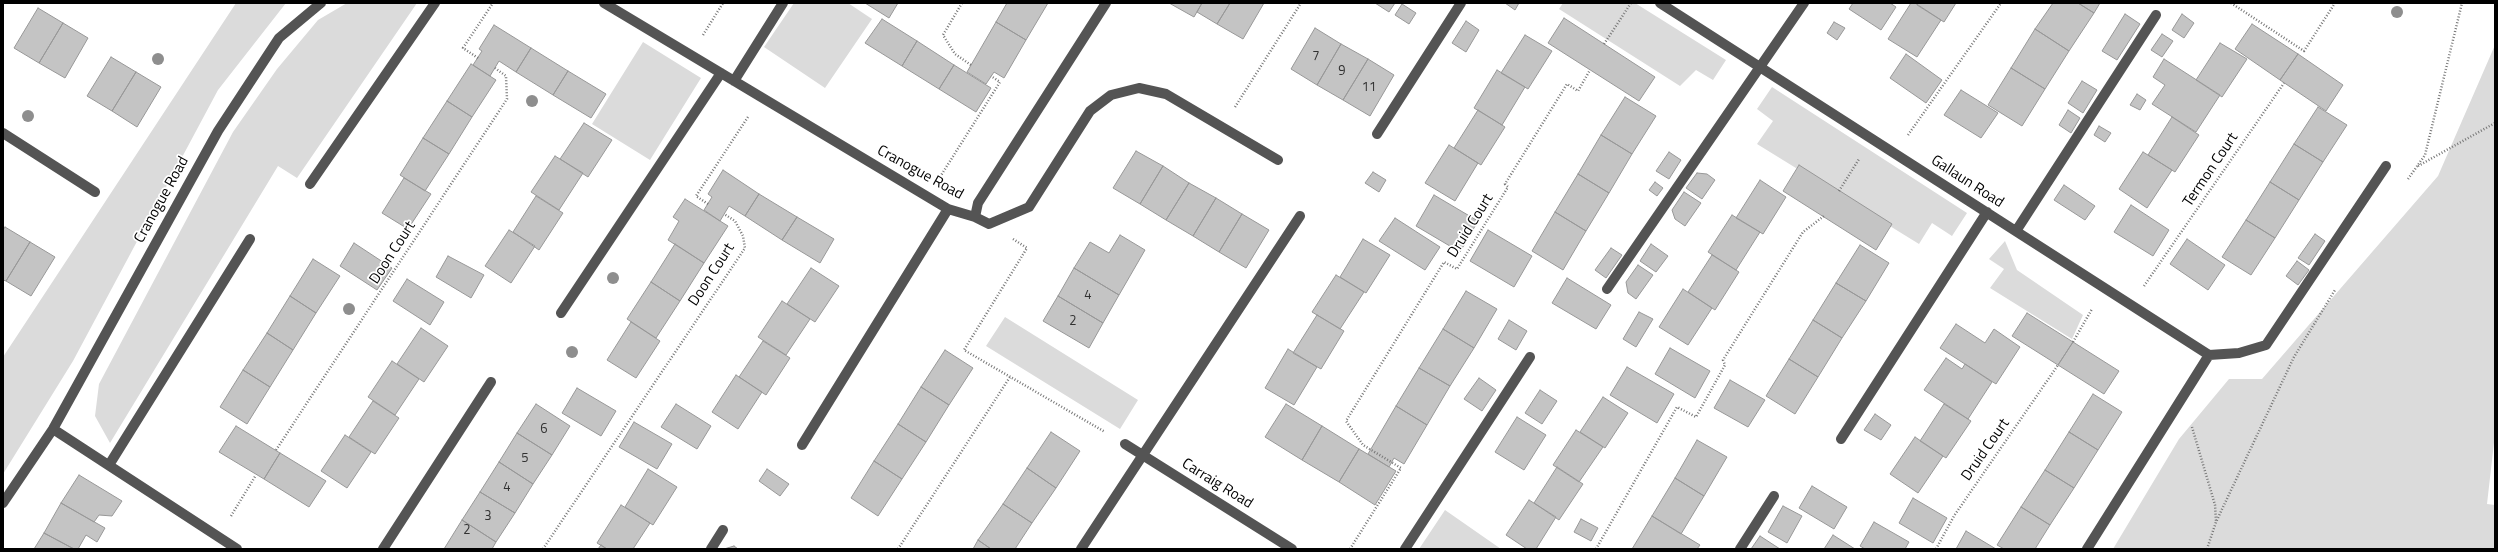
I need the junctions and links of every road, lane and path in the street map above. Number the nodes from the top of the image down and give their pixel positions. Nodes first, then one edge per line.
1 (321, 3) edge
2 (435, 3) edge
3 (493, 3) edge
4 (604, 3) edge
5 (724, 3) edge
6 (783, 3) edge
7 (962, 3) edge
8 (1106, 3) edge
9 (1301, 3) edge
10 (1461, 3) edge
11 (1631, 3) edge
12 (1660, 3) edge
13 (1804, 3) edge
14 (2001, 3) edge
15 (2230, 3) edge
16 (2335, 3) edge
17 (2156, 15) dead end
18 (1604, 44) dead end
19 (691, 55) junction
20 (478, 58) dead end
21 (971, 65) dead end
22 (495, 68) dead end
23 (1761, 68) junction
24 (1590, 70) dead end
25 (721, 73) junction
26 (991, 76) dead end
27 (734, 81) junction
28 (2284, 82) dead end
29 (761, 97) junction
30 (1921, 115) dead end
31 (2495, 123) edge
32 (1222, 127) junction
33 (3, 133) edge
34 (1377, 134) dead end
35 (1872, 138) junction
36 (1278, 160) dead end
37 (2386, 166) dead end
38 (2416, 167) dead end
39 (310, 184) dead end
40 (1839, 191) dead end
41 (94, 192) dead end
42 (927, 196) junction
43 (708, 204) dead end
44 (948, 209) junction
45 (1987, 212) junction
46 (724, 214) dead end
47 (1300, 216) dead end
48 (1824, 216) dead end
49 (975, 217) junction
50 (989, 224) junction
51 (2016, 231) junction
52 (250, 239) dead end
53 (2156, 270) dead end
54 (2105, 288) junction
55 (1607, 289) dead end
56 (561, 313) dead end
57 (2073, 342) dead end
58 (2209, 355) junction
59 (1530, 357) dead end
60 (2058, 365) dead end
61 (1010, 377) junction
62 (491, 382) dead end
63 (2180, 403) junction
64 (53, 429) junction
65 (1841, 439) dead end
66 (1125, 444) joint
67 (802, 445) dead end
68 (276, 450) dead end
69 (1142, 455) junction
70 (109, 465) junction
71 (256, 475) dead end
72 (1774, 496) dead end
73 (3, 503) edge
74 (2216, 522) dead end
75 (722, 530) dead end
76 (218, 537) junction
77 (237, 549) edge
78 (383, 549) edge
79 (543, 549) edge
80 (711, 549) edge
81 (898, 549) edge
82 (1081, 549) edge
83 (1292, 549) edge
84 (1350, 549) edge
85 (1405, 549) edge
86 (1596, 549) edge
87 (1740, 549) edge
88 (1936, 549) edge
89 (2087, 549) edge

1 - 64 street, Cranogue Road
2 - 39 street
3 - 20 path
4 - 19 street, Cranogue Road
5 - 19 path
6 - 27 street
7 - 21 path
8 - 49 street
9 - 32 path
10 - 34 street
11 - 18 path
12 - 23 street, Gallaun Road
13 - 23 street
14 - 30 path
15 - 16 path
17 - 51 street
19 - 25 street, Cranogue Road
22 - 68 path, Doon Court
23 - 35 street, Gallaun Road
23 - 55 street
24 - 84 path, Druid Court
25 - 27 street, Cranogue Road
25 - 56 street
26 - 42 path
27 - 29 street, Cranogue Road
28 - 53 path, Termon Court
29 - 42 street, Cranogue Road
29 - 43 path
31 - 38 path
32 - 36 street
32 - 50 street
33 - 41 street
35 - 40 path
35 - 45 street, Gallaun Road
37 - 58 street
42 - 44 street, Cranogue Road
44 - 49 street, Cranogue Road
44 - 67 street
45 - 51 street, Gallaun Road
45 - 65 street
46 - 79 path, Doon Court
47 - 69 street
48 - 86 path
49 - 50 street, Cranogue Road
50 - 61 path
51 - 54 street, Gallaun Road
52 - 70 street
54 - 57 path
54 - 58 street, Gallaun Road
58 - 63 street
59 - 85 street
60 - 88 path, Druid Court
61 - 66 path
61 - 81 path
62 - 78 street
63 - 74 path
63 - 89 street
64 - 70 street
64 - 73 street, Cranogue Road
66 - 69 street, Carraig Road
69 - 82 street
69 - 83 street, Carraig Road
70 - 76 street
71 - 76 path
72 - 87 street
75 - 80 street
76 - 77 street

